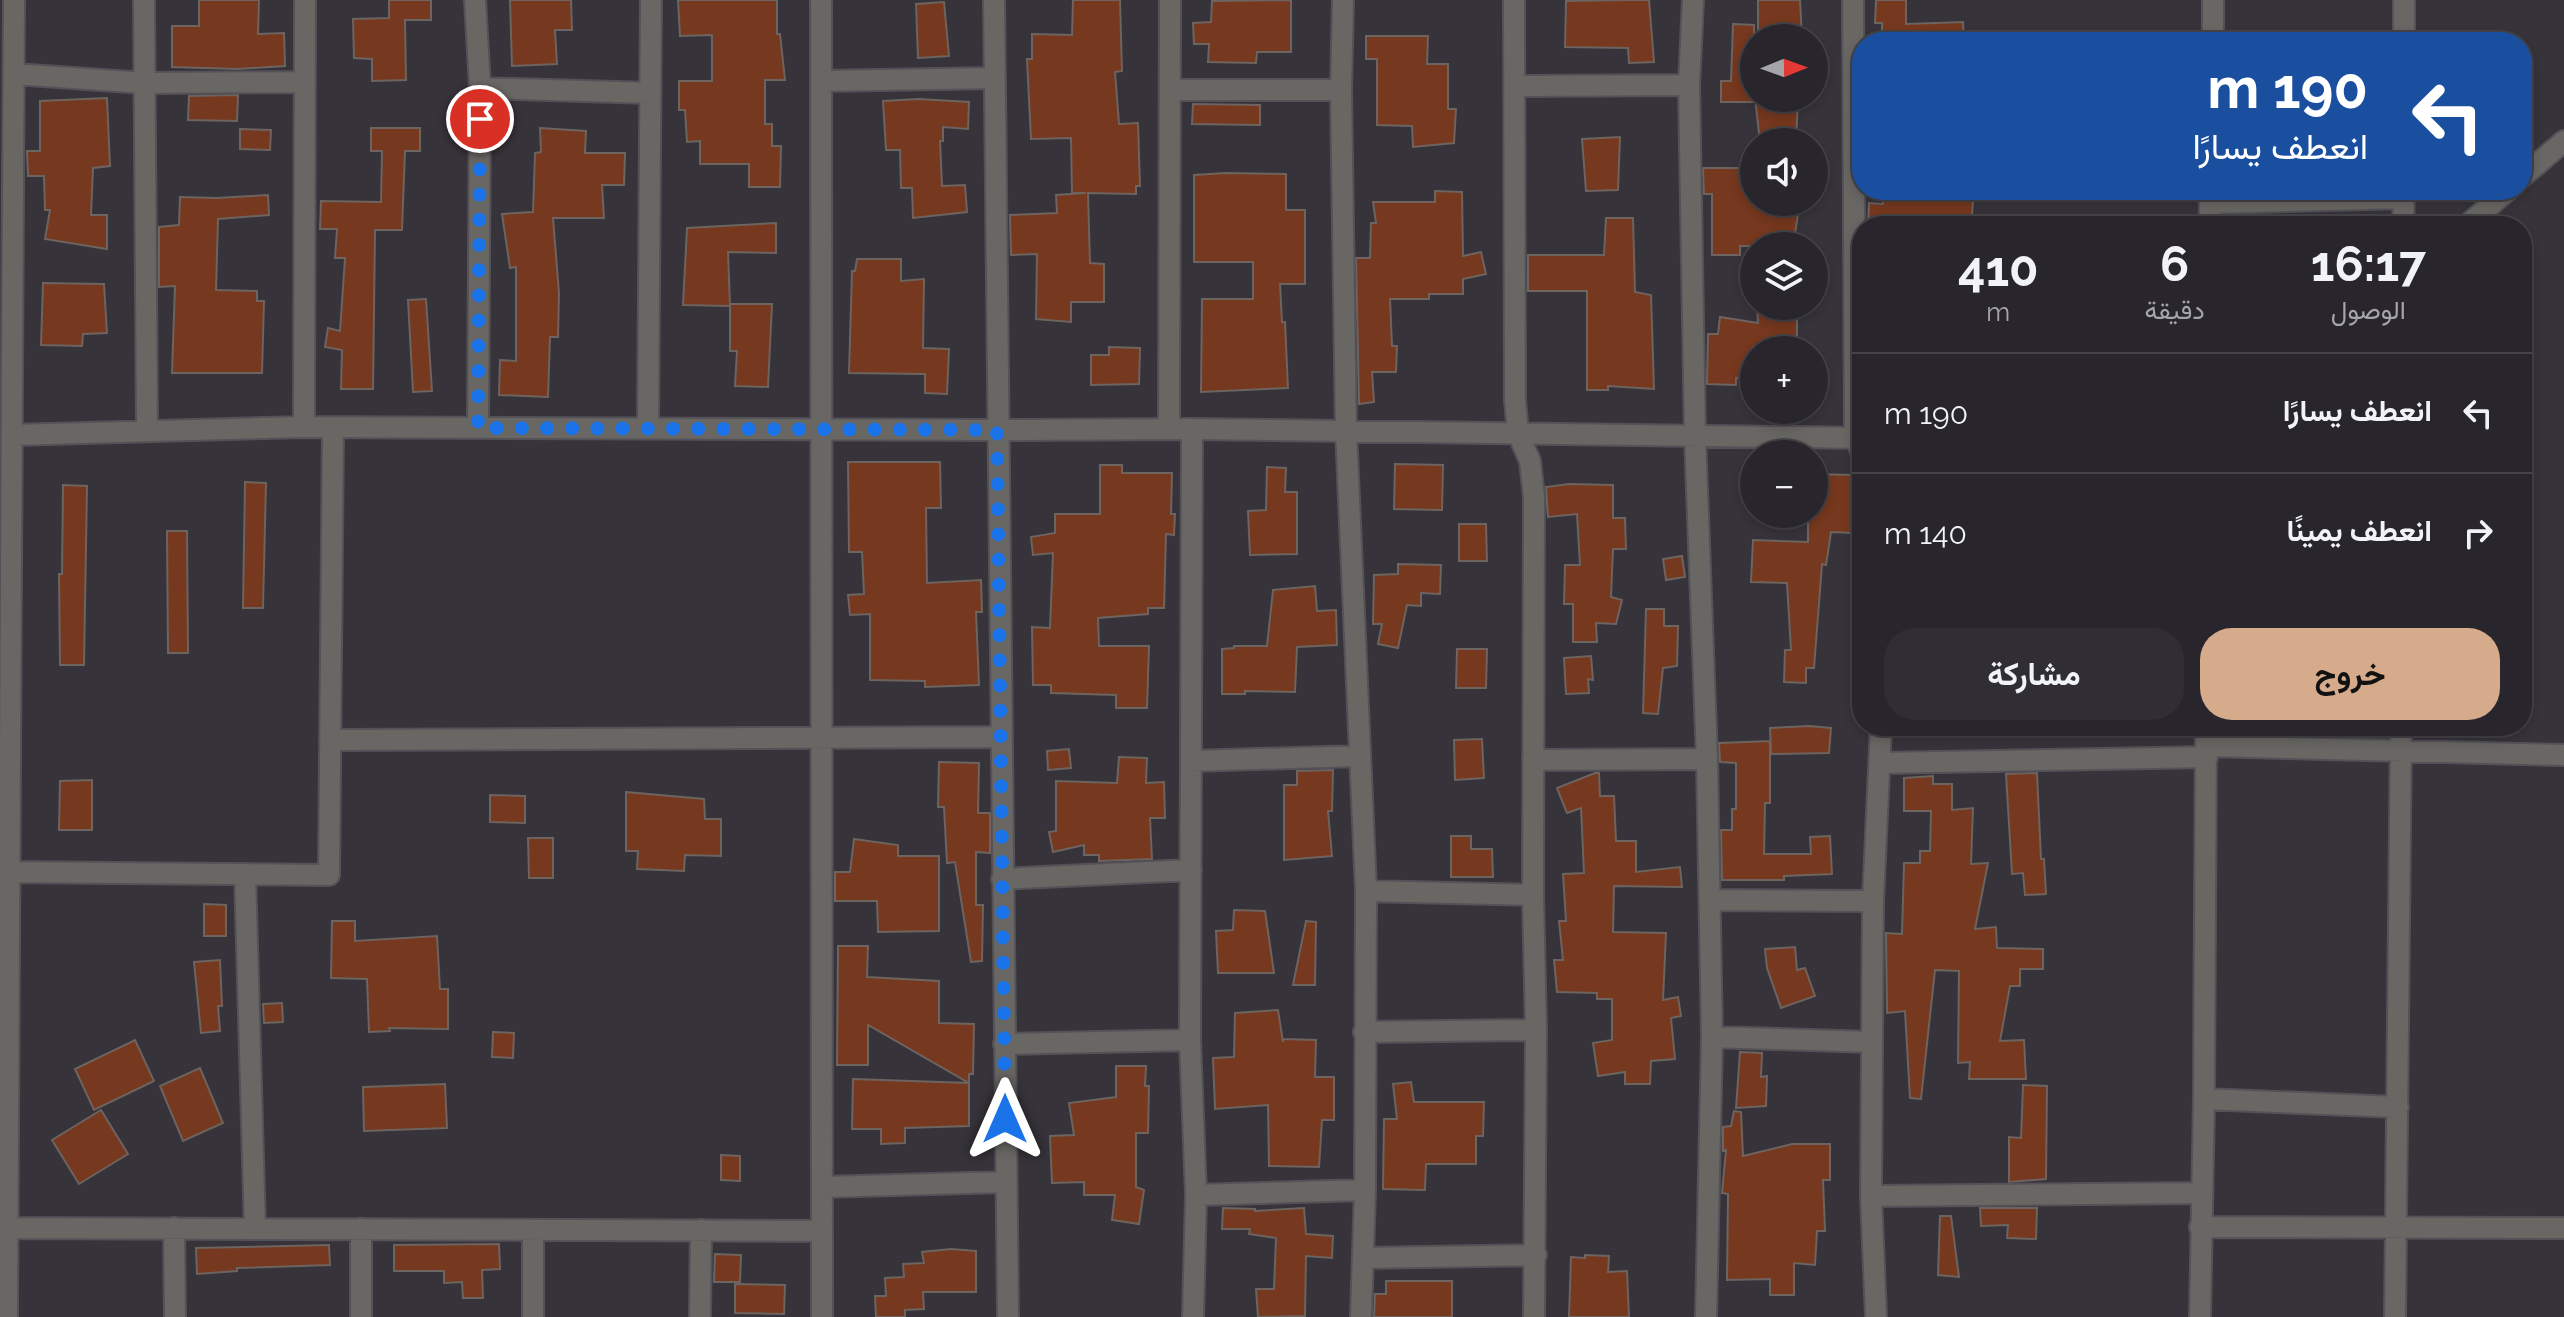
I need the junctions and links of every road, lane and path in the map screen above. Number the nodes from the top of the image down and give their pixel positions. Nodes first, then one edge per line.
1 (14, 0) edge
2 (144, 0) edge
3 (305, 0) edge
4 (475, 0) edge
5 (651, 0) edge
6 (821, 0) edge
7 (994, 0) edge
8 (1170, 0) edge
9 (1343, 0) edge
10 (1514, 0) edge
11 (1693, 0) edge
12 (1853, 0) edge
13 (2213, 0) edge
14 (2404, 0) edge
15 (1855, 32) edge
16 (2213, 32) edge
17 (2404, 32) edge
18 (14, 74) junction
19 (995, 78) junction
20 (822, 81) junction
21 (305, 82) junction
22 (145, 83) junction
23 (1689, 85) junction
24 (1515, 86) junction
25 (480, 88) junction
26 (1170, 90) junction
27 (1341, 90) junction
28 (650, 93) junction
29 (2564, 141) edge
30 (2532, 168) edge
31 (2496, 200) edge
32 (2478, 216) edge
33 (304, 427) junction
34 (333, 428) junction
35 (478, 428) junction
36 (648, 429) junction
37 (823, 429) junction
38 (1169, 429) junction
39 (1192, 429) junction
40 (147, 430) junction
41 (997, 430) junction
42 (1346, 430) junction
43 (1518, 434) junction
44 (12, 435) junction
45 (1695, 436) junction
46 (1852, 443) edge
47 (5, 460) edge
48 (1881, 736) edge
49 (2401, 736) edge
50 (1001, 737) junction
51 (823, 739) junction
52 (330, 740) junction
53 (2207, 743) edge
54 (2401, 753) junction
55 (2564, 755) edge
56 (1358, 756) junction
57 (1707, 759) junction
58 (1533, 760) junction
59 (1191, 761) junction
60 (1881, 763) junction
61 (1191, 870) junction
62 (9, 872) junction
63 (245, 874) junction
64 (1002, 879) junction
65 (1366, 891) junction
66 (1533, 895) junction
67 (4, 900) edge
68 (1710, 900) junction
69 (1873, 901) junction
70 (1536, 1030) junction
71 (1364, 1032) junction
72 (1712, 1037) junction
73 (1190, 1040) junction
74 (1872, 1042) junction
75 (1004, 1044) junction
76 (2204, 1099) junction
77 (2398, 1107) junction
78 (1006, 1182) junction
79 (822, 1187) junction
80 (1365, 1190) junction
81 (2202, 1193) junction
82 (1196, 1195) junction
83 (1871, 1196) junction
84 (2396, 1226) junction
85 (2200, 1227) junction
86 (4, 1228) edge
87 (174, 1228) junction
88 (2564, 1228) edge
89 (255, 1229) junction
90 (361, 1229) junction
91 (533, 1230) junction
92 (701, 1230) junction
93 (822, 1231) junction
94 (1536, 1255) junction
95 (1363, 1258) junction
96 (7, 1317) edge
97 (175, 1317) edge
98 (361, 1317) edge
99 (533, 1317) edge
100 (700, 1317) edge
101 (822, 1317) edge
102 (1008, 1317) edge
103 (1193, 1317) edge
104 (1361, 1317) edge
105 (1534, 1317) edge
106 (1706, 1317) edge
107 (1876, 1317) edge
108 (2200, 1317) edge
109 (2395, 1317) edge

1 - 18 street
2 - 22 street
3 - 21 street
4 - 25 street
5 - 28 street
6 - 20 street
7 - 19 street
8 - 26 street
9 - 27 street
10 - 24 street
11 - 23 street
12 - 15 street
13 - 16 street
14 - 17 street
18 - 22 street
18 - 44 street
19 - 20 street
19 - 41 street
20 - 37 street
21 - 22 street
21 - 33 street
22 - 40 street
23 - 24 street
23 - 45 street
24 - 43 street
25 - 28 street
25 - 35 street
26 - 27 street
26 - 38 street
27 - 42 street
28 - 36 street
29 - 30 street
31 - 32 street
33 - 34 street
33 - 40 street
34 - 35 street
34 - 52 street
35 - 36 street
36 - 37 street
37 - 41 street
37 - 51 street
38 - 39 street
38 - 41 street
39 - 42 street
39 - 59 street
40 - 44 street
41 - 50 street
42 - 43 street
42 - 56 street
43 - 45 street
43 - 58 street
44 - 47 street
45 - 46 street
45 - 57 street
47 - 62 street
48 - 60 street
49 - 54 street
50 - 51 street
50 - 64 street
51 - 52 street
51 - 79 street
52 - 63 street
53 - 54 street
53 - 60 street
53 - 76 street
54 - 55 street
54 - 77 street
56 - 59 street
56 - 65 street
57 - 58 street
57 - 68 street
58 - 66 street
59 - 61 street
60 - 69 street
61 - 64 street
61 - 73 street
62 - 63 street
62 - 67 street
63 - 89 street
64 - 75 street
65 - 66 street
65 - 71 street
66 - 70 street
67 - 86 street
68 - 69 street
68 - 72 street
69 - 74 street
70 - 71 street
70 - 94 street
71 - 80 street
72 - 74 street
72 - 106 street
73 - 75 street
73 - 82 street
74 - 83 street
75 - 78 street
76 - 77 street
76 - 81 street
77 - 84 street
78 - 79 street
78 - 102 street
79 - 93 street
80 - 82 street
80 - 95 street
81 - 83 street
81 - 85 street
82 - 103 street
83 - 107 street
84 - 85 street
84 - 88 street
84 - 109 street
85 - 108 street
86 - 87 street
86 - 96 street
87 - 89 street
87 - 97 street
89 - 90 street
90 - 91 street
90 - 98 street
91 - 92 street
91 - 99 street
92 - 93 street
92 - 100 street
93 - 101 street
94 - 95 street
94 - 105 street
95 - 104 street

